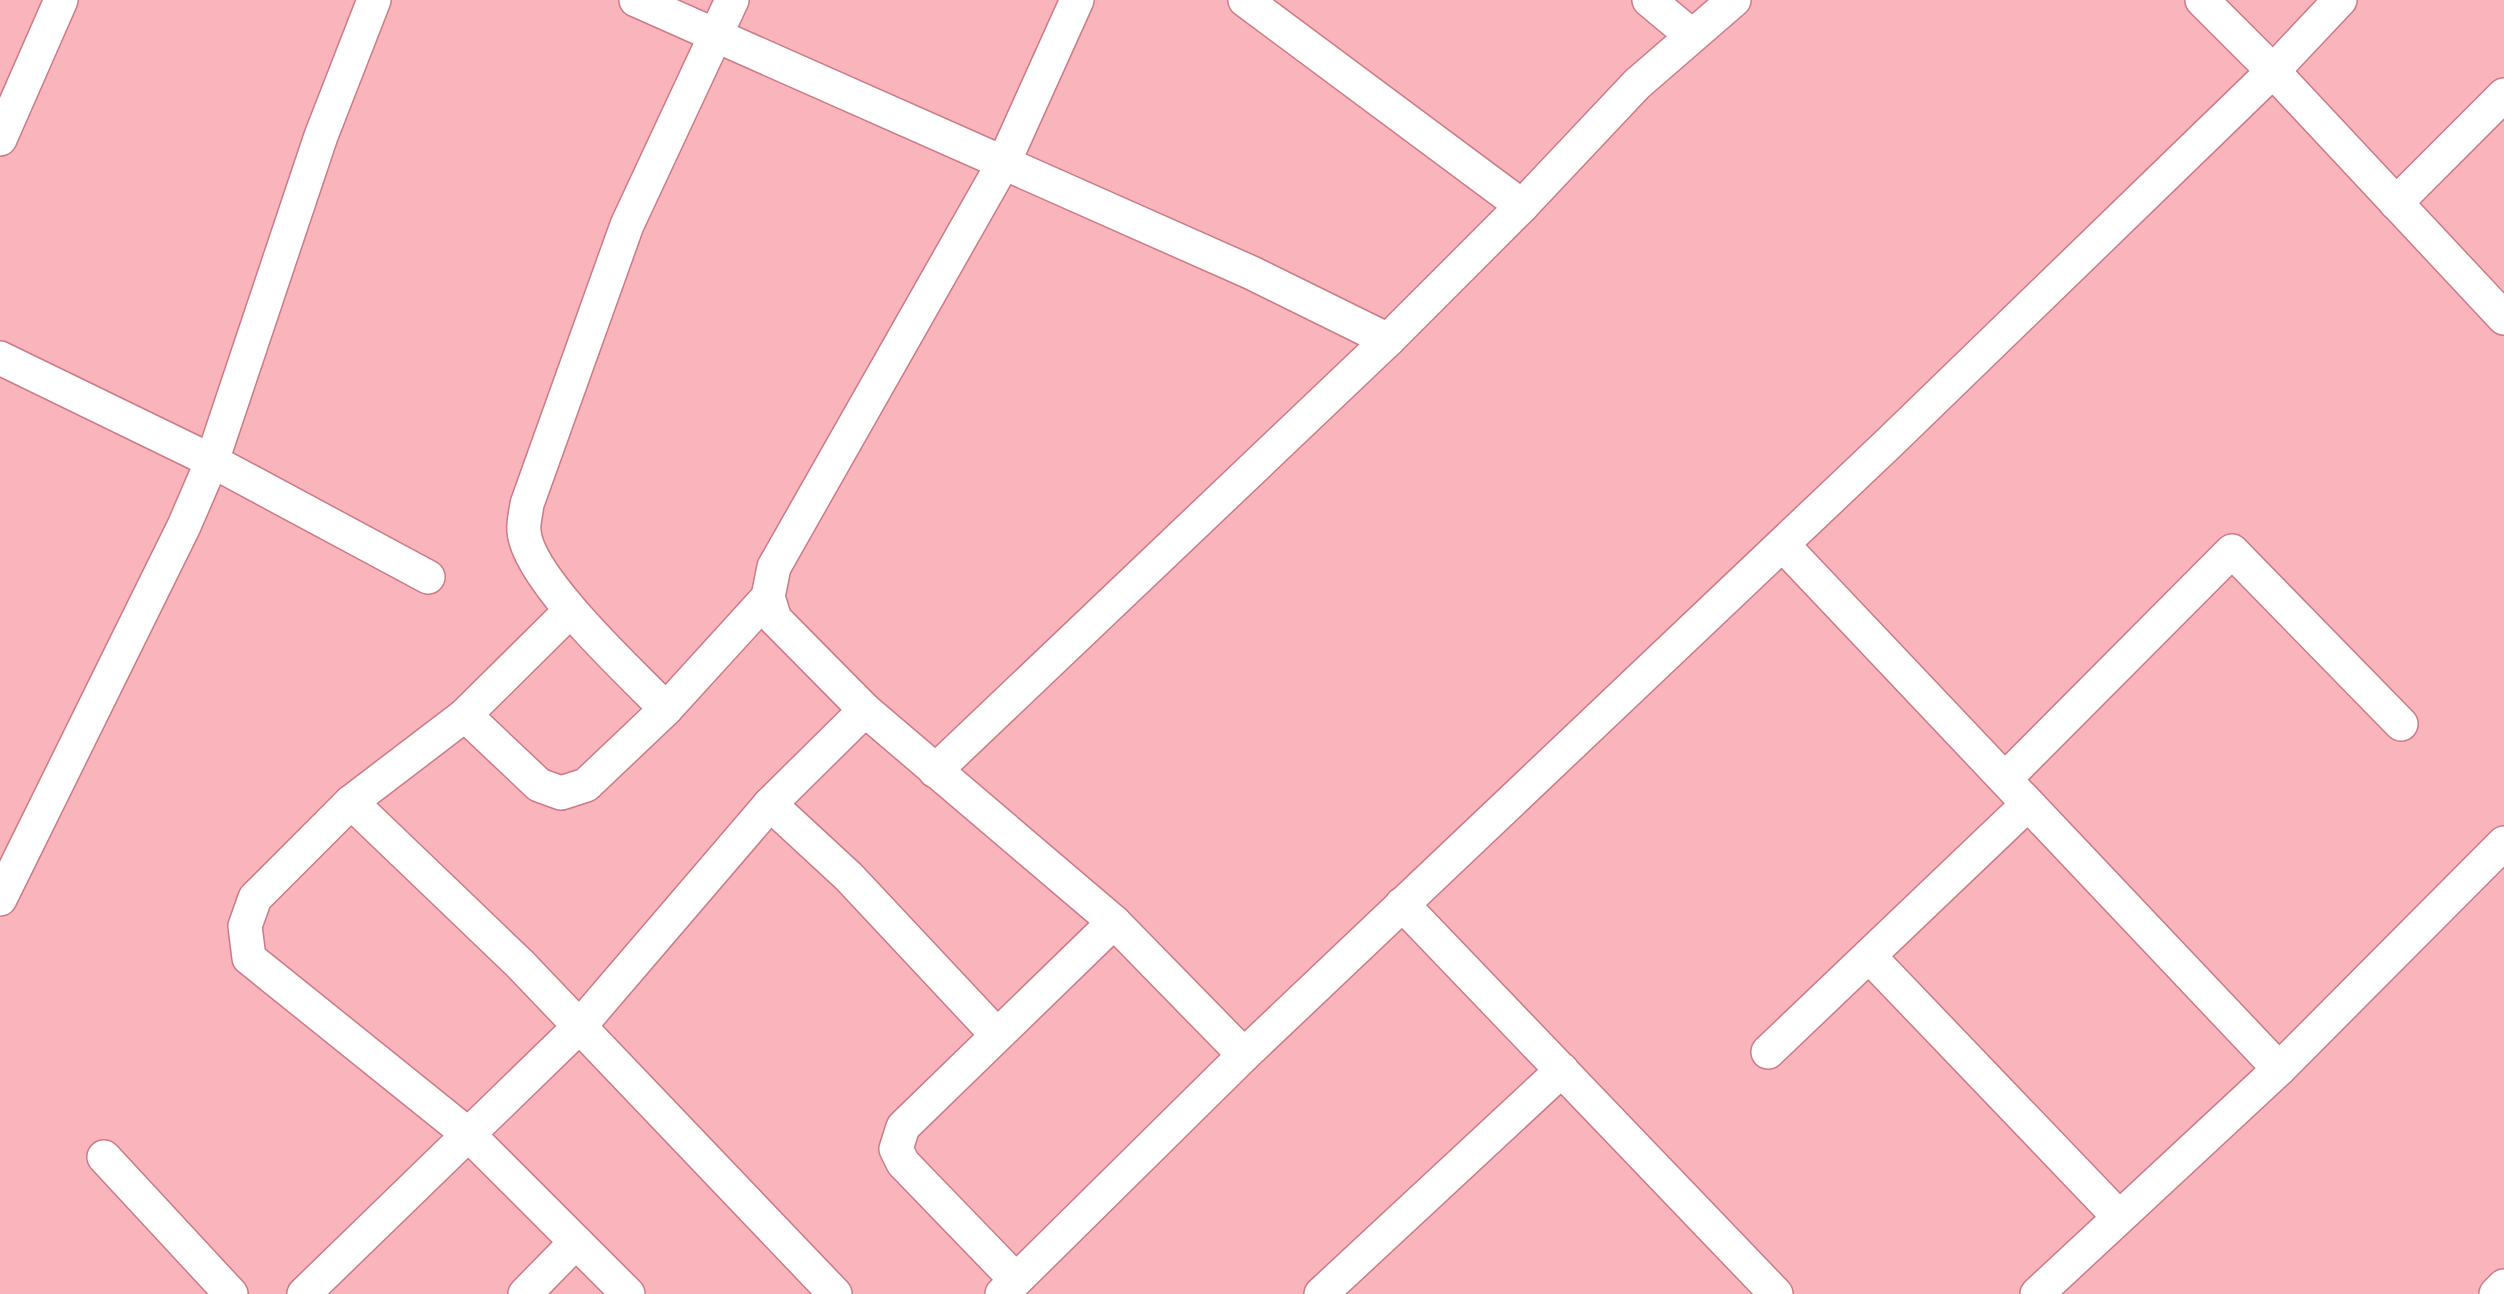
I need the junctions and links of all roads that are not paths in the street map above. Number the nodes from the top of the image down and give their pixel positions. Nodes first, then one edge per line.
1 (61, 0) edge
2 (374, 0) edge
3 (636, 0) edge
4 (732, 0) edge
5 (1077, 0) edge
6 (1245, 0) edge
7 (1649, 0) edge
8 (1734, 0) edge
9 (2202, 0) edge
10 (2340, 0) edge
11 (716, 34) junction
12 (1691, 35) junction
13 (2273, 71) junction
14 (2504, 95) edge
15 (0, 139) edge
16 (1004, 162) junction
17 (2396, 203) junction
18 (1522, 206) junction
19 (2504, 318) edge
20 (1388, 340) junction
21 (0, 358) edge
22 (212, 462) junction
23 (1783, 545) junction
24 (428, 577) dead end
25 (768, 597) junction
26 (570, 611) junction
27 (666, 709) junction
28 (865, 710) junction
29 (465, 715) junction
30 (2401, 724) dead end
31 (935, 771) junction
32 (2005, 780) junction
33 (351, 802) junction
34 (770, 804) junction
35 (2028, 804) junction
36 (2504, 843) edge
37 (0, 899) edge
38 (1402, 904) junction
39 (1114, 922) junction
40 (1869, 956) junction
41 (579, 1027) junction
42 (997, 1035) junction
43 (1768, 1052) dead end
44 (1244, 1055) junction
45 (2279, 1069) junction
46 (1562, 1070) junction
47 (469, 1135) junction
48 (104, 1157) dead end
49 (2119, 1217) junction
50 (576, 1242) junction
51 (2504, 1286) edge
52 (1009, 1287) edge
53 (1764, 1290) edge
54 (231, 1294) edge
55 (304, 1294) edge
56 (525, 1294) edge
57 (628, 1294) edge
58 (835, 1294) edge
59 (1321, 1294) edge
60 (2037, 1294) edge
61 (2496, 1294) edge

1 - 15 street
2 - 22 street
3 - 11 street
4 - 11 street
5 - 16 street
6 - 18 street
7 - 12 street
8 - 12 street
9 - 13 street
10 - 13 street
11 - 16 street
11 - 26 street
12 - 18 street
13 - 17 street
13 - 23 street
14 - 17 street
16 - 20 street
16 - 25 street
17 - 19 street
18 - 20 street
20 - 31 street
21 - 22 street
22 - 24 street
22 - 37 street
23 - 32 street
23 - 38 street
25 - 27 street
25 - 28 street
26 - 27 street
26 - 29 street
27 - 29 street
28 - 31 street
28 - 34 street
29 - 33 street
30 - 32 street
31 - 39 street
32 - 35 street
33 - 41 street
33 - 47 street
34 - 41 street
34 - 42 street
35 - 40 street
35 - 45 street
36 - 45 street
38 - 44 street
38 - 46 street
39 - 42 street
39 - 44 street
40 - 43 street
40 - 49 street
41 - 47 street
41 - 58 street
42 - 52 street
44 - 52 street
45 - 49 street
46 - 53 street
46 - 59 street
47 - 50 street
47 - 55 street
48 - 54 street
49 - 60 street
50 - 56 street
50 - 57 street
51 - 61 street

